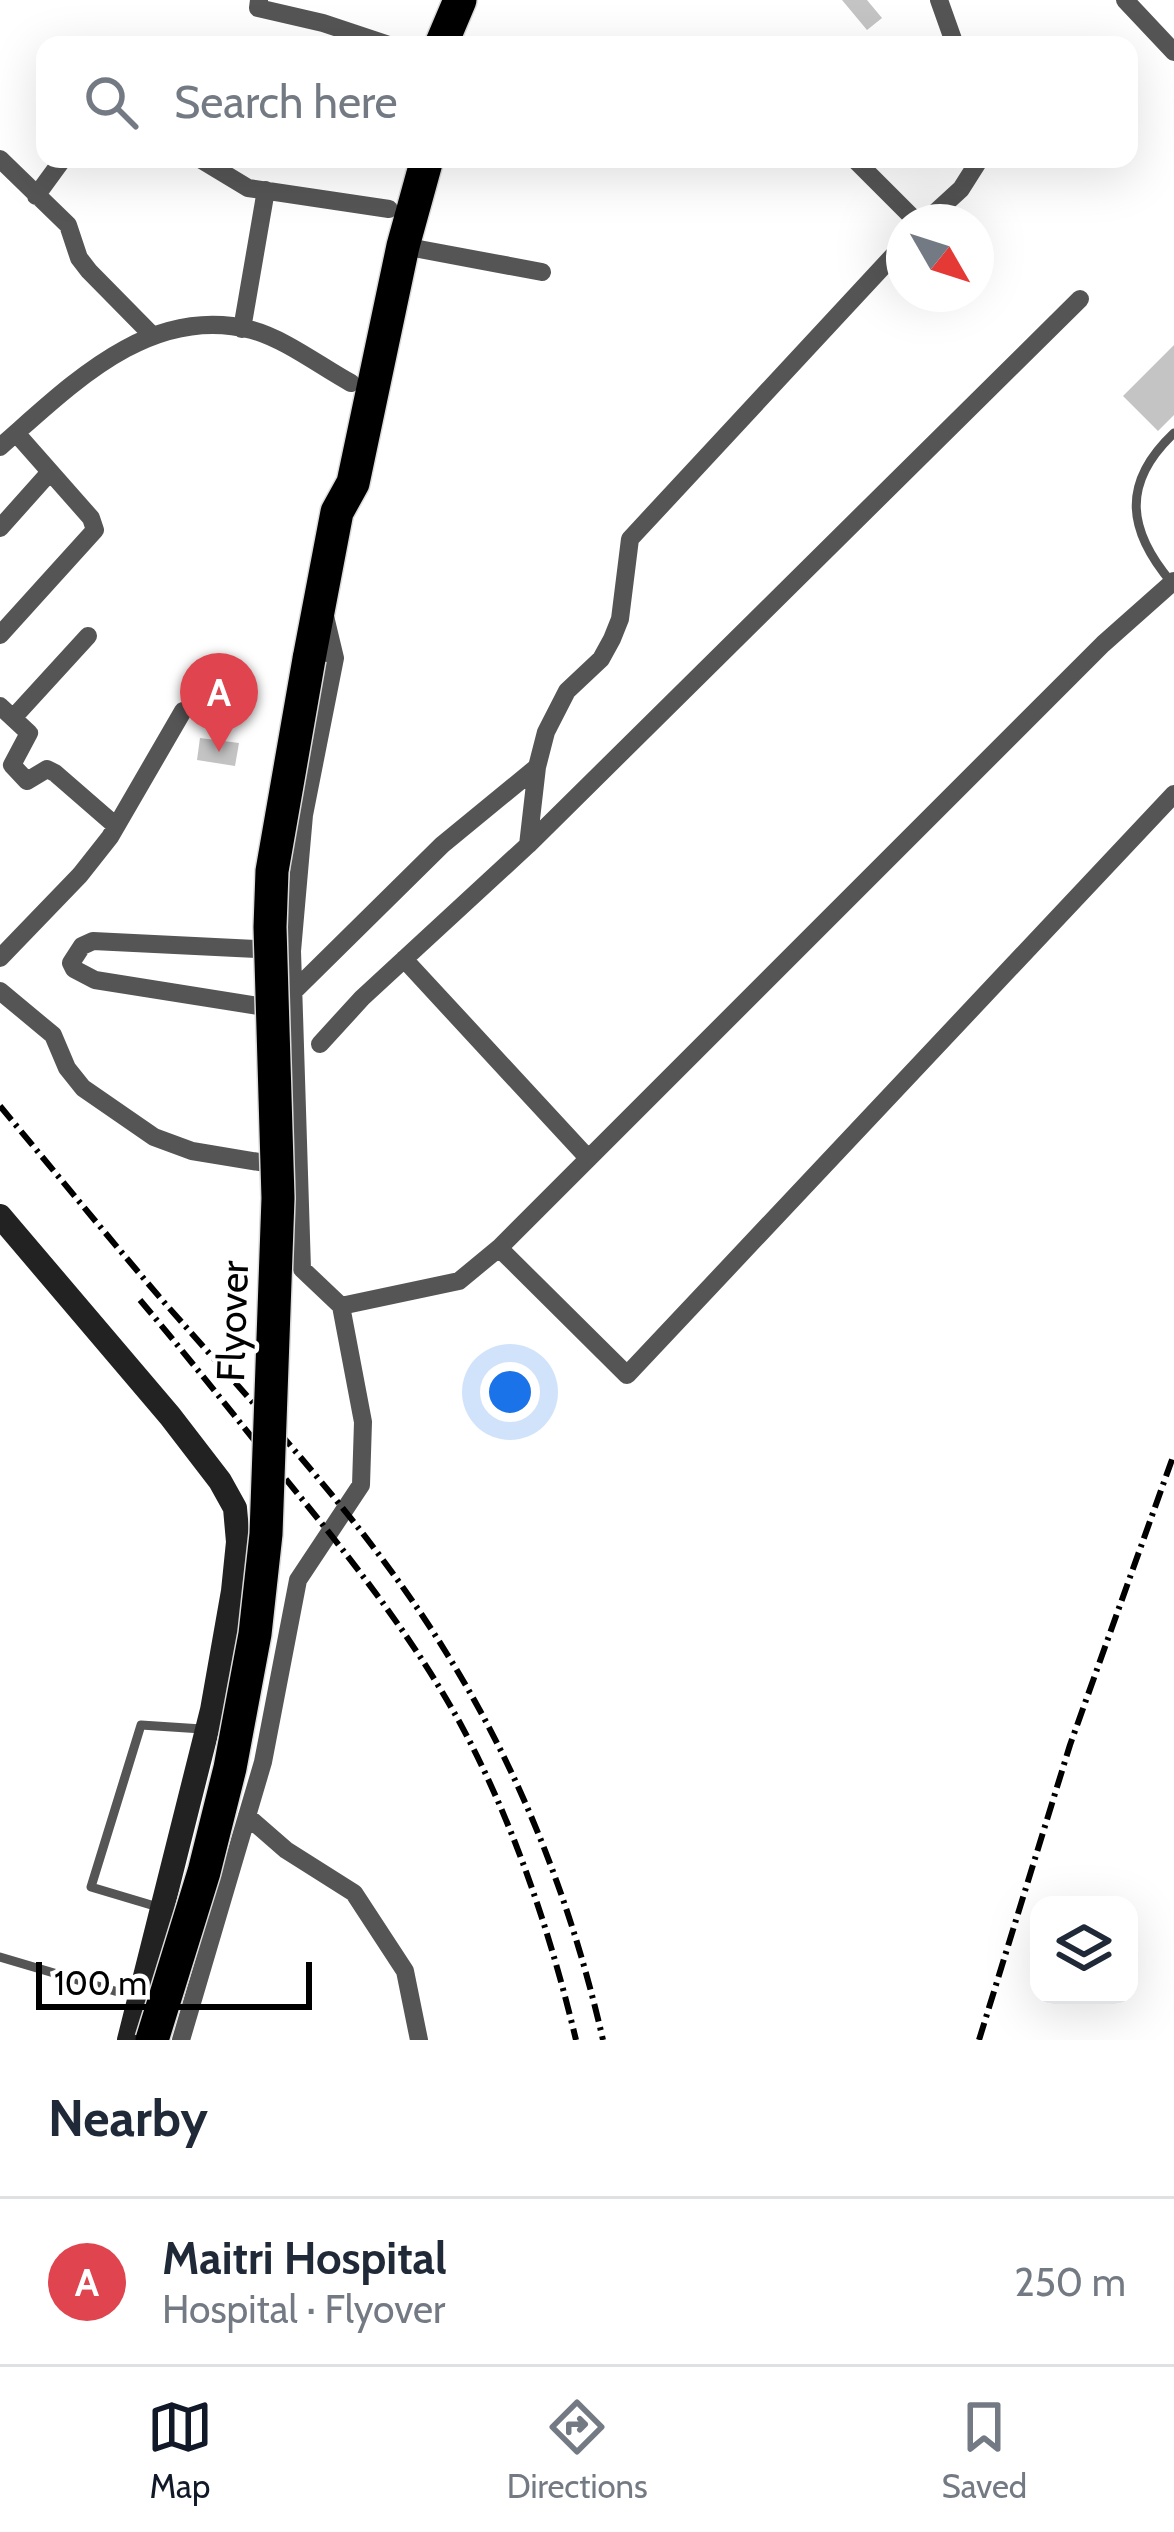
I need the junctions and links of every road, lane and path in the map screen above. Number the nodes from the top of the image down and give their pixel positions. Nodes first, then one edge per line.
1 (259, 0) edge
2 (460, 0) edge
3 (484, 0) edge
4 (939, 0) edge
5 (1125, 0) edge
6 (363, 36) edge
7 (445, 36) edge
8 (470, 36) edge
9 (952, 36) edge
10 (1174, 52) edge
11 (2, 167) edge
12 (56, 168) edge
13 (215, 168) edge
14 (401, 168) edge
15 (425, 168) edge
16 (864, 168) edge
17 (974, 168) edge
18 (266, 190) junction
19 (36, 196) junction
20 (902, 204) edge
21 (943, 204) edge
22 (389, 209) junction
23 (403, 246) junction
24 (886, 263) edge
25 (542, 272) dead end
26 (1080, 299) dead end
27 (242, 328) junction
28 (153, 336) junction
29 (351, 383) junction
30 (16, 433) junction
31 (1174, 433) edge
32 (0, 447) edge
33 (50, 472) junction
34 (337, 512) junction
35 (0, 528) edge
36 (1173, 582) edge
37 (321, 596) junction
38 (0, 635) edge
39 (88, 636) dead end
40 (7, 712) edge
41 (183, 712) dead end
42 (537, 767) junction
43 (1174, 794) edge
44 (116, 826) junction
45 (529, 845) junction
46 (292, 951) junction
47 (0, 957) edge
48 (404, 959) junction
49 (0, 991) edge
50 (293, 992) junction
51 (293, 1012) junction
52 (320, 1044) dead end
53 (588, 1157) junction
54 (300, 1168) junction
55 (0, 1216) edge
56 (500, 1248) junction
57 (340, 1306) junction
58 (230, 1613) junction
59 (289, 1626) junction
60 (210, 1720) junction
61 (247, 1816) junction
62 (164, 1909) junction
63 (0, 1957) edge
64 (140, 1999) junction
65 (129, 2040) edge
66 (152, 2040) edge
67 (181, 2040) edge
68 (419, 2040) edge

1 - 6 street
2 - 7 highway
3 - 8 highway
4 - 9 street
5 - 10 street
11 - 19 street
12 - 19 street
13 - 18 street
14 - 22 highway
15 - 23 highway
16 - 20 street
17 - 21 street
18 - 22 street
18 - 27 street
19 - 28 street
22 - 29 highway
23 - 25 street
23 - 34 highway
24 - 42 street
26 - 45 street
27 - 28 street
27 - 29 street
28 - 30 street
29 - 34 highway
30 - 32 street
30 - 33 street
31 - 36 lane
33 - 35 street
33 - 38 street
34 - 37 highway, Flyover
36 - 53 street
37 - 46 street
37 - 66 highway, Flyover, bridge
39 - 40 street
40 - 44 street
41 - 44 street
42 - 45 street
42 - 50 street
43 - 56 street
44 - 47 street
45 - 48 street
46 - 50 street
46 - 51 street
48 - 52 street
48 - 53 street
49 - 54 street
50 - 51 street
51 - 54 street
53 - 56 street
54 - 57 street
55 - 58 street
56 - 57 street
57 - 59 street
58 - 59 street
58 - 60 street
59 - 61 street
60 - 62 street
60 - 62 lane
61 - 67 street
61 - 68 street
62 - 64 street
63 - 64 lane
64 - 65 street

